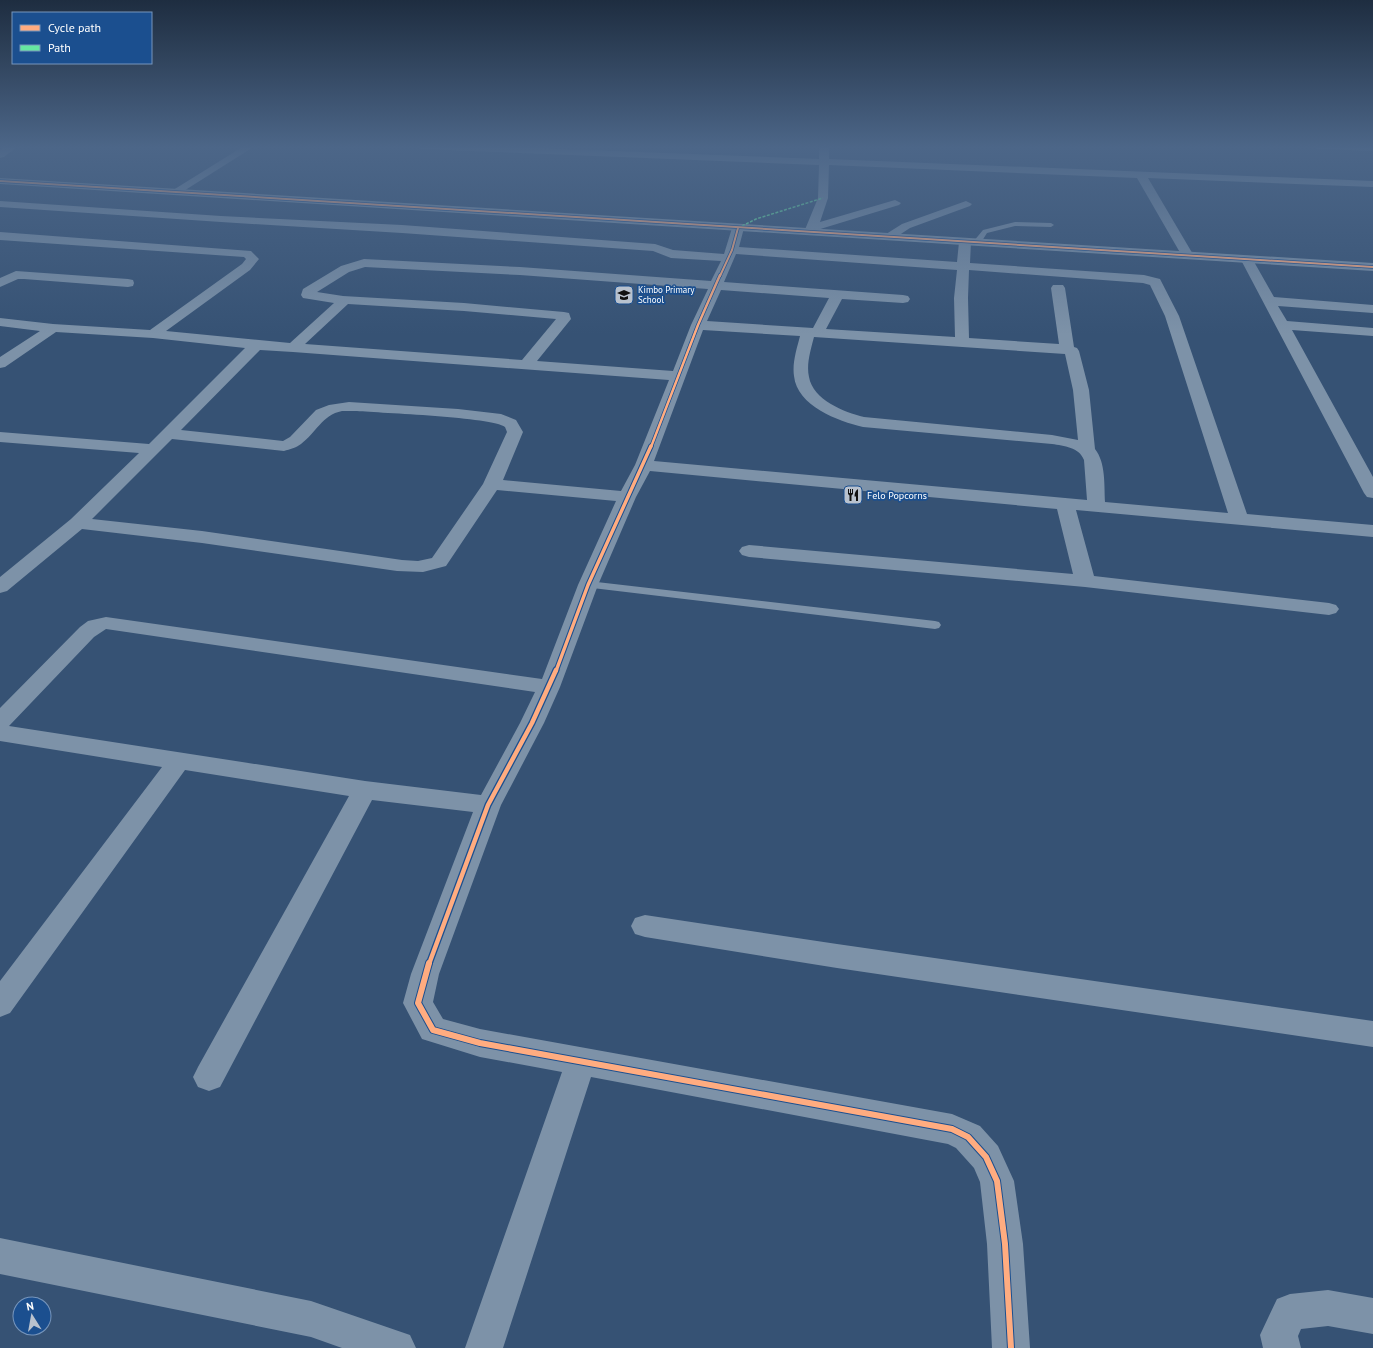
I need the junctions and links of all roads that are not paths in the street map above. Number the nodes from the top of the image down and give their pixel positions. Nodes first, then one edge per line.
1 (72, 209) edge
2 (350, 209) edge
3 (819, 209) edge
4 (876, 209) edge
5 (953, 209) edge
6 (1160, 209) edge
7 (221, 219) junction
8 (1051, 225) dead end
9 (210, 228) dead end
10 (811, 230) junction
11 (0, 236) edge
12 (889, 236) junction
13 (197, 237) dead end
14 (544, 240) junction
15 (971, 242) junction
16 (733, 246) junction
17 (178, 249) junction
18 (1188, 256) junction
19 (1247, 260) junction
20 (964, 266) junction
21 (1373, 267) edge
22 (520, 271) junction
23 (0, 283) edge
24 (128, 283) dead end
25 (717, 285) junction
26 (1058, 288) dead end
27 (838, 294) junction
28 (903, 299) dead end
29 (343, 300) junction
30 (1270, 301) junction
31 (1373, 309) edge
32 (0, 322) edge
33 (1282, 325) junction
34 (698, 326) junction
35 (54, 328) junction
36 (1373, 332) edge
37 (813, 333) junction
38 (153, 334) junction
39 (963, 342) junction
40 (256, 345) junction
41 (293, 348) junction
42 (1067, 349) junction
43 (0, 364) edge
44 (527, 364) junction
45 (679, 376) junction
46 (168, 434) junction
47 (0, 437) edge
48 (153, 449) junction
49 (1087, 449) junction
50 (644, 465) junction
51 (492, 484) junction
52 (1373, 493) edge
53 (627, 497) junction
54 (1065, 504) junction
55 (1096, 507) junction
56 (1240, 520) junction
57 (78, 523) junction
58 (1373, 531) edge
59 (749, 551) dead end
60 (1085, 581) junction
61 (588, 585) junction
62 (0, 587) edge
63 (1329, 609) dead end
64 (935, 625) dead end
65 (549, 687) junction
66 (0, 722) edge
67 (0, 734) edge
68 (179, 761) junction
69 (365, 790) junction
70 (488, 805) junction
71 (645, 926) dead end
72 (0, 1004) edge
73 (1373, 1034) edge
74 (581, 1062) junction
75 (209, 1077) dead end
76 (0, 1256) edge
77 (1373, 1316) edge
78 (397, 1348) edge
79 (484, 1348) edge
80 (1011, 1348) edge
81 (1282, 1348) edge

1 - 7 street
2 - 16 street
3 - 10 street
4 - 10 street
5 - 12 street
6 - 18 street
7 - 9 street
7 - 14 street
8 - 15 lane
10 - 12 street
10 - 16 street
11 - 17 street
12 - 15 street
13 - 17 street
14 - 16 street
14 - 22 street
15 - 18 street
15 - 20 street
16 - 20 street
16 - 25 street
17 - 38 street
18 - 19 street
19 - 21 street
19 - 30 street
20 - 39 street
20 - 56 street
22 - 25 street
22 - 29 street
23 - 24 street
25 - 27 street
25 - 34 street
26 - 42 street
27 - 28 street
27 - 37 street
29 - 41 street
29 - 44 street
30 - 31 street
30 - 33 street
32 - 35 street
33 - 36 street
33 - 52 street
34 - 37 street
34 - 45 street
35 - 38 street
35 - 43 street
37 - 39 street
37 - 49 street
38 - 40 street
39 - 42 street
40 - 41 street
40 - 46 street
41 - 44 street
42 - 49 street
44 - 45 street
45 - 50 street
46 - 48 street
46 - 51 street
47 - 48 street
48 - 57 street
49 - 55 street
50 - 53 street
50 - 54 street
51 - 53 street
51 - 57 street
53 - 61 street
54 - 55 street
54 - 60 street
55 - 56 street
56 - 58 street
57 - 62 street
59 - 60 street
60 - 63 street
61 - 64 lane
61 - 65 street
65 - 66 street
65 - 70 street
67 - 68 street
68 - 69 street
68 - 72 street
69 - 70 street
69 - 75 street
70 - 74 street
71 - 73 street
74 - 79 street
74 - 80 street
76 - 78 street
77 - 81 street

